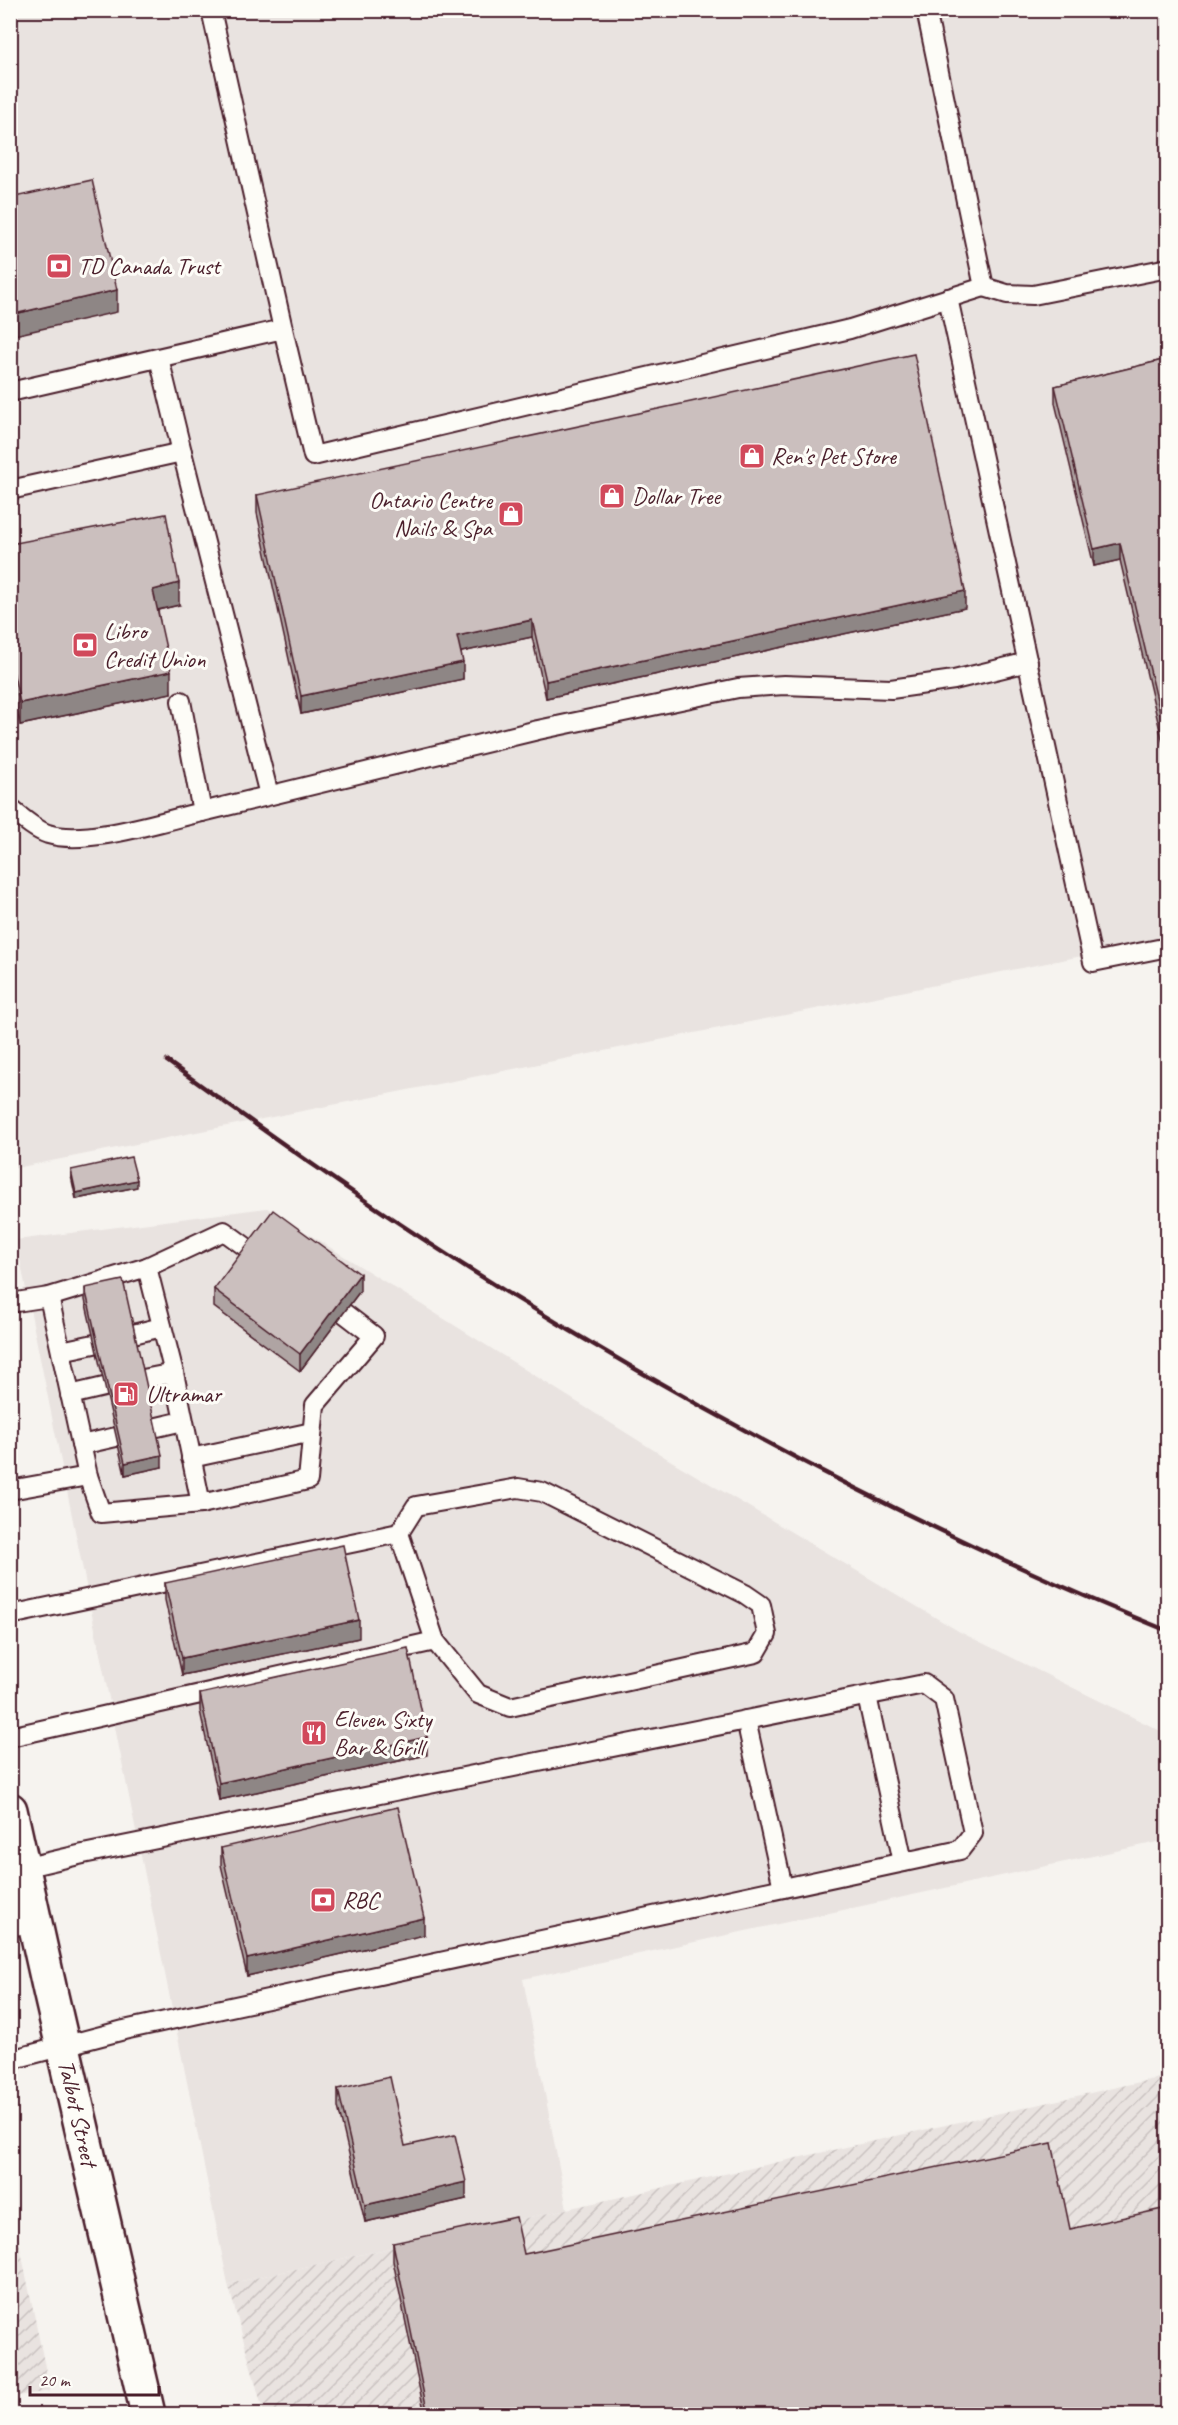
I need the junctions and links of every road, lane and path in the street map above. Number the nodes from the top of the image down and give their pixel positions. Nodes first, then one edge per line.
1 (212, 10) edge
2 (926, 10) edge
3 (1167, 268) edge
4 (984, 287) junction
5 (948, 298) junction
6 (283, 329) junction
7 (159, 358) junction
8 (10, 392) edge
9 (182, 452) junction
10 (10, 490) edge
11 (1028, 662) junction
12 (181, 701) dead end
13 (269, 795) junction
14 (10, 808) edge
15 (202, 812) junction
16 (1167, 947) edge
17 (254, 1252) edge
18 (147, 1267) junction
19 (49, 1297) junction
20 (10, 1303) edge
21 (344, 1313) edge
22 (162, 1327) junction
23 (133, 1334) edge
24 (94, 1344) edge
25 (61, 1351) junction
26 (174, 1373) junction
27 (143, 1379) edge
28 (104, 1387) edge
29 (70, 1395) junction
30 (183, 1421) junction
31 (153, 1428) edge
32 (312, 1432) junction
33 (116, 1437) edge
34 (81, 1444) junction
35 (191, 1458) junction
36 (88, 1476) junction
37 (10, 1491) edge
38 (201, 1504) junction
39 (399, 1533) junction
40 (10, 1615) edge
41 (435, 1641) junction
42 (867, 1696) junction
43 (746, 1720) junction
44 (10, 1737) edge
45 (10, 1810) edge
46 (903, 1862) junction
47 (23, 1868) junction
48 (783, 1888) junction
49 (23, 1924) edge
50 (62, 2045) junction
51 (10, 2060) edge
52 (148, 2415) edge

1 - 6 lane
2 - 4 lane
3 - 4 lane
4 - 5 lane
5 - 6 lane
5 - 11 lane
6 - 7 lane
7 - 8 lane
7 - 9 lane
9 - 10 lane
9 - 13 lane
11 - 13 lane
11 - 16 lane
12 - 15 lane
13 - 15 lane
14 - 15 lane
17 - 18 lane
18 - 19 lane
18 - 22 lane
19 - 20 lane
19 - 25 lane
21 - 32 lane
22 - 23 lane
22 - 26 lane
24 - 25 lane
25 - 29 lane
26 - 27 lane
26 - 30 lane
28 - 29 lane
29 - 34 lane
30 - 31 lane
30 - 35 lane
32 - 35 lane
32 - 38 lane
33 - 34 lane
34 - 36 lane
35 - 38 lane
36 - 37 lane
36 - 38 lane
39 - 40 lane
39 - 41 lane
39 - 41 lane
41 - 44 lane
42 - 43 lane
42 - 46 lane
42 - 46 lane
43 - 47 lane
43 - 48 lane
45 - 47 main road, Talbot Street
46 - 48 lane
47 - 49 main road, Talbot Street
48 - 50 lane
49 - 50 main road, Talbot Street
50 - 51 lane
50 - 52 main road, Talbot Street

